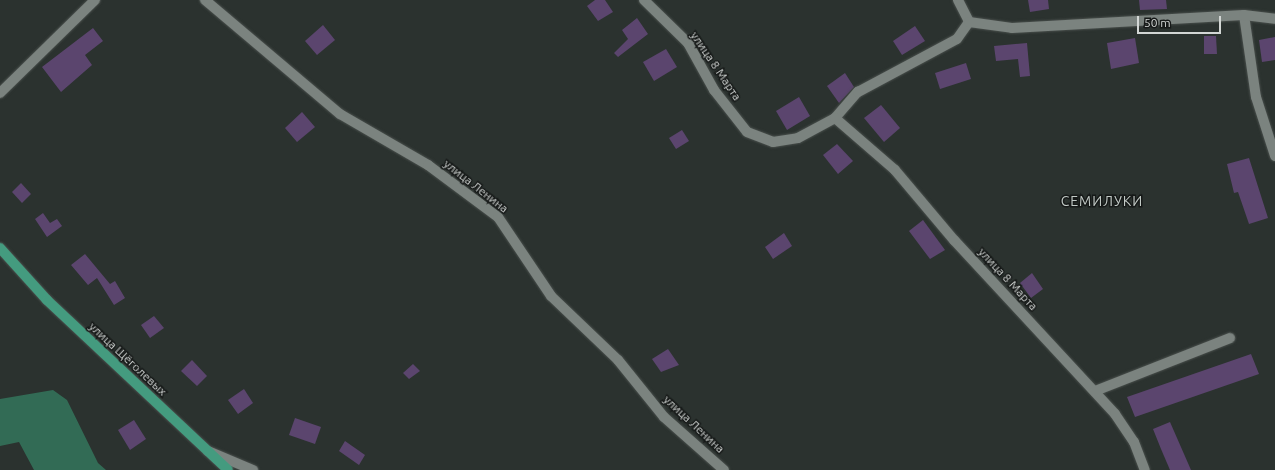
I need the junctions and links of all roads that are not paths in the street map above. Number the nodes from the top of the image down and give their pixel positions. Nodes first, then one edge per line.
1 (95, 0) edge
2 (205, 0) edge
3 (644, 0) edge
4 (958, 0) edge
5 (1244, 15) junction
6 (1275, 19) edge
7 (969, 22) junction
8 (0, 93) edge
9 (835, 118) junction
10 (1275, 156) edge
11 (0, 248) edge
12 (1230, 338) dead end
13 (1095, 391) junction
14 (208, 451) junction
15 (228, 470) edge
16 (253, 470) edge
17 (724, 470) edge
18 (1145, 470) edge

1 - 8 street
2 - 17 street, улица Ленина
3 - 9 street, улица 8 Марта
4 - 7 street
5 - 6 street
5 - 7 street
5 - 10 street
7 - 9 street, улица 8 Марта
9 - 13 street, улица 8 Марта
11 - 14 main road, улица Щёголевых
12 - 13 street
13 - 18 street, улица 8 Марта
14 - 15 main road
14 - 16 street, улица Щёголевых

